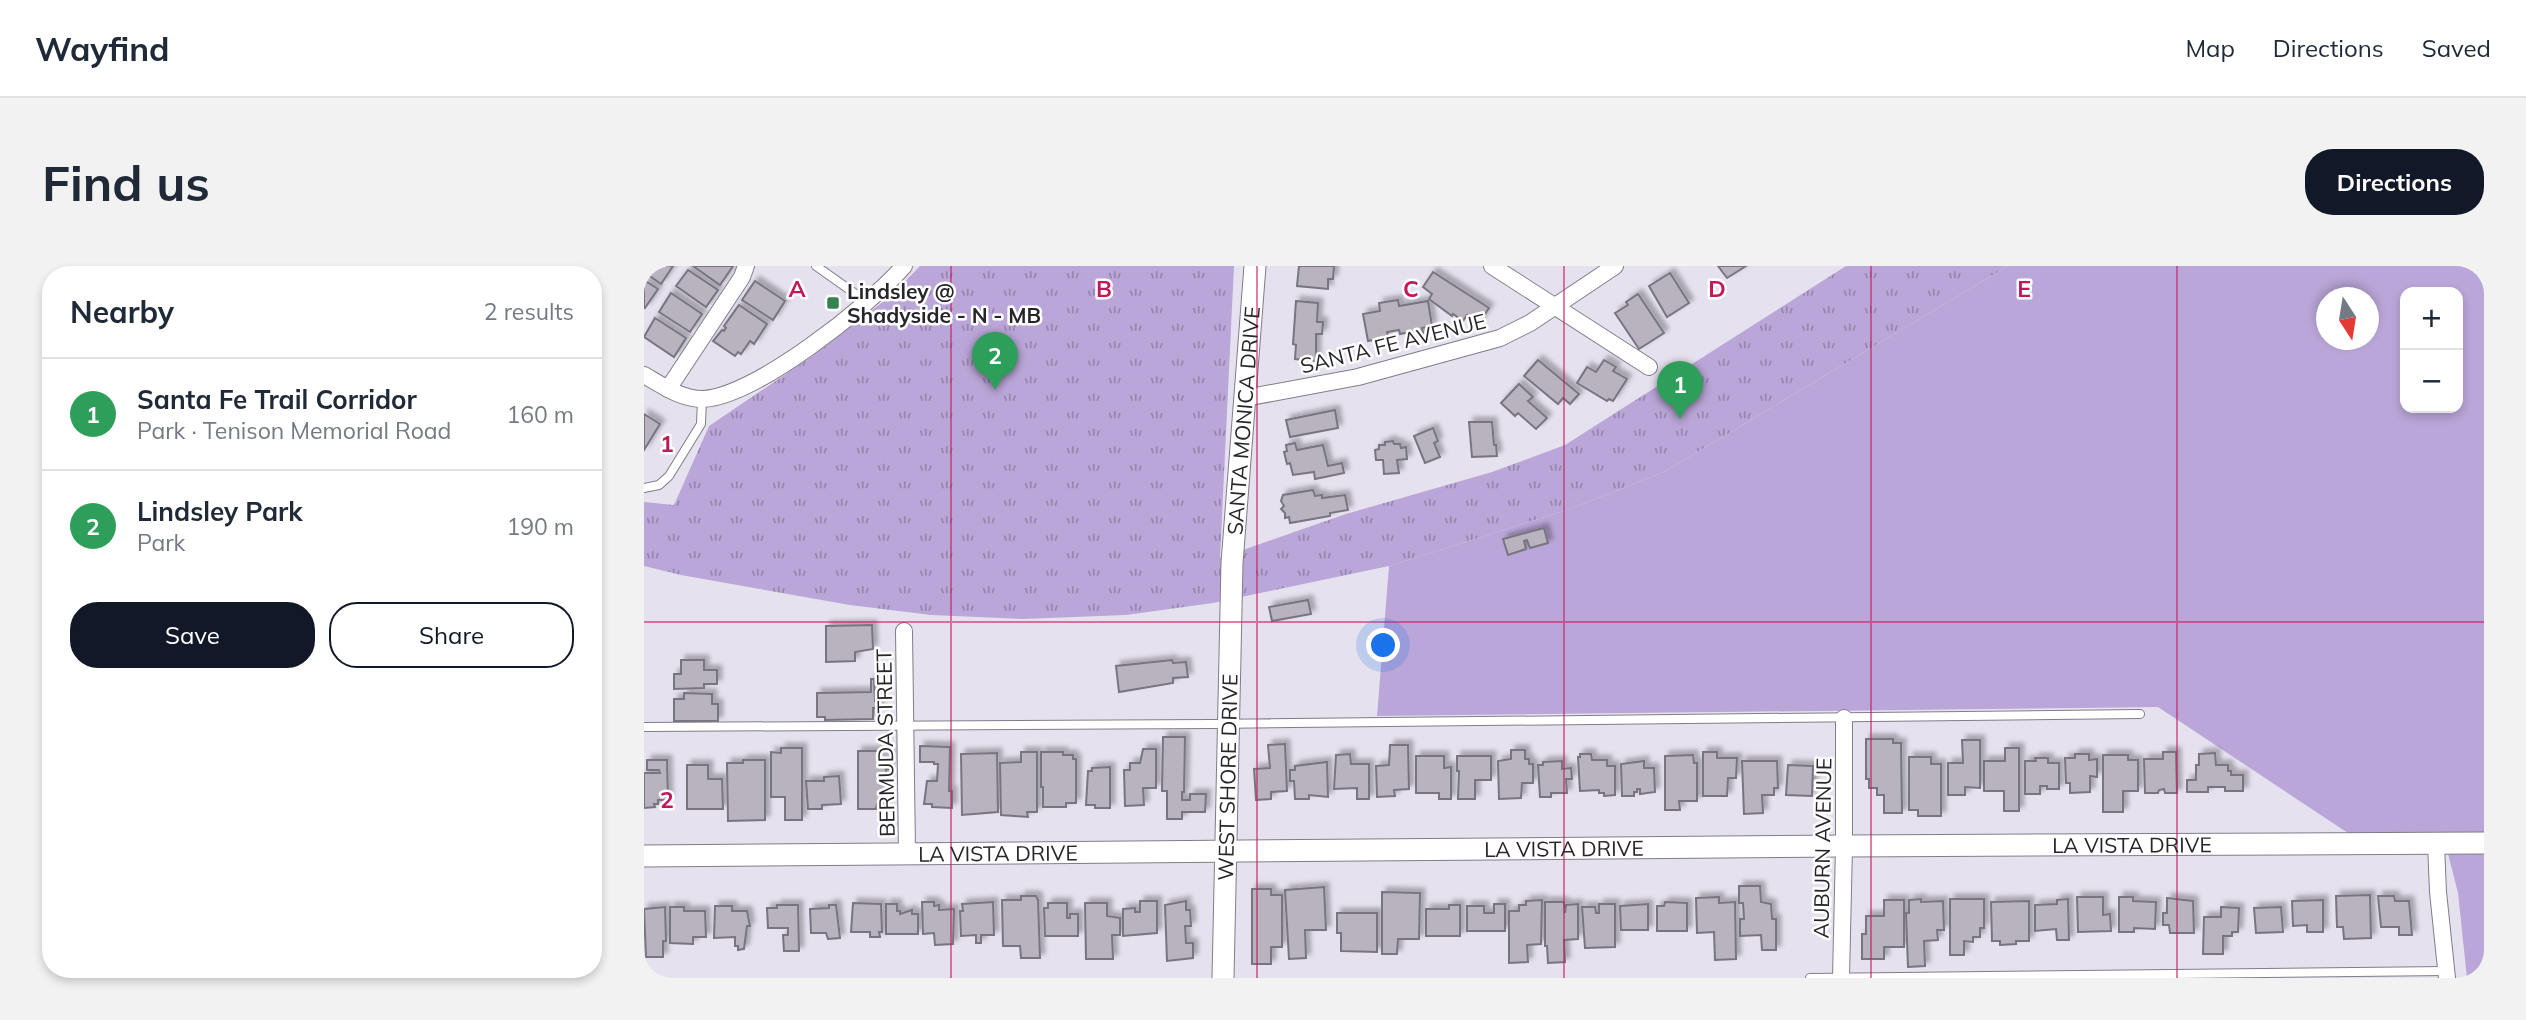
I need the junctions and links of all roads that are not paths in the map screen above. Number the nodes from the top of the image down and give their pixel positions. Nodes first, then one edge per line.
1 (746, 266) edge
2 (816, 266) edge
3 (905, 266) edge
4 (1255, 266) edge
5 (1492, 266) edge
6 (1615, 266) edge
7 (867, 302) junction
8 (1554, 306) junction
9 (1649, 367) dead end
10 (644, 375) edge
11 (668, 389) junction
12 (1245, 398) junction
13 (702, 399) junction
14 (644, 488) edge
15 (1233, 574) joint
16 (904, 631) dead end
17 (2140, 714) dead end
18 (1844, 718) junction
19 (1227, 724) junction
20 (644, 726) edge
21 (906, 726) junction
22 (2484, 843) edge
23 (2436, 844) junction
24 (1844, 846) junction
25 (1226, 851) junction
26 (907, 854) junction
27 (644, 856) edge
28 (2447, 975) edge
29 (1223, 978) edge
30 (1810, 978) edge
31 (1840, 978) edge

1 - 11 street
2 - 7 lane
3 - 7 street
4 - 12 street, SANTA MONICA DRIVE
5 - 8 street
6 - 8 street, SANTA FE AVENUE
7 - 13 street
8 - 9 street
8 - 12 street, SANTA FE AVENUE
10 - 11 street
11 - 13 street
12 - 15 street, SANTA MONICA DRIVE
13 - 14 lane
15 - 19 street, WEST SHORE DRIVE
16 - 21 street, BERMUDA STREET
17 - 18 lane
18 - 19 lane
18 - 24 street, AUBURN AVENUE
19 - 21 lane
19 - 25 street, WEST SHORE DRIVE
20 - 21 lane
21 - 26 street, BERMUDA STREET
22 - 23 street, LA VISTA DRIVE
23 - 24 street, LA VISTA DRIVE
23 - 28 street
24 - 25 street, LA VISTA DRIVE
24 - 31 street, AUBURN AVENUE
25 - 26 street, LA VISTA DRIVE
25 - 29 street, WEST SHORE DRIVE
26 - 27 street, LA VISTA DRIVE
28 - 31 lane
30 - 31 lane

